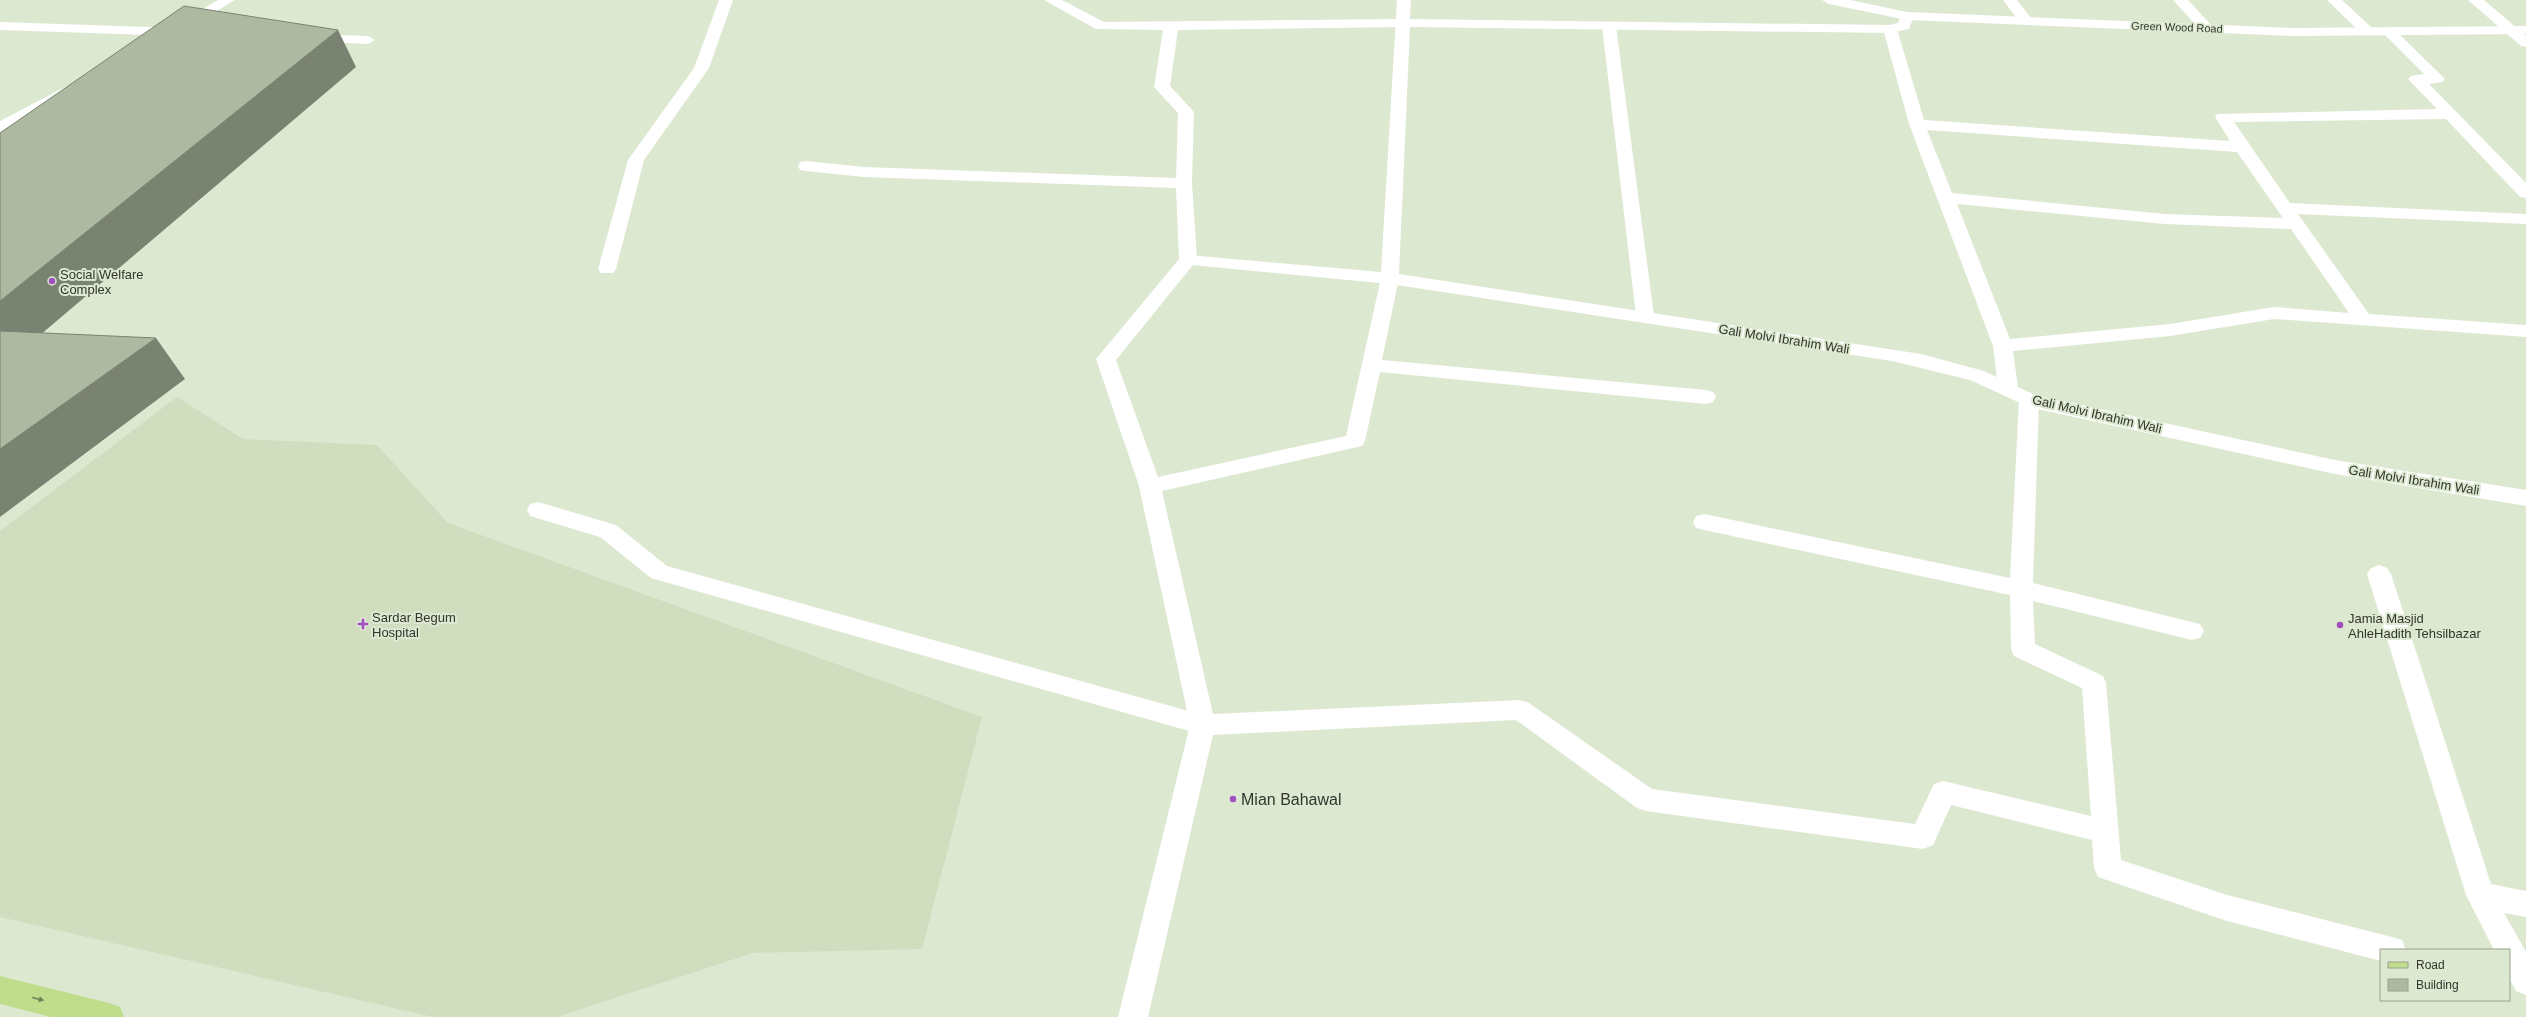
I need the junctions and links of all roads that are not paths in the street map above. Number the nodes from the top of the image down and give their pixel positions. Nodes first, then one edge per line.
1 (228, 0) edge
2 (726, 0) edge
3 (1051, 0) edge
4 (1404, 0) edge
5 (1829, 0) edge
6 (2010, 0) edge
7 (2180, 0) edge
8 (2334, 0) edge
9 (2475, 0) edge
10 (1907, 16) junction
11 (2026, 21) junction
12 (1404, 23) junction
13 (0, 26) edge
14 (1171, 26) junction
15 (1608, 26) junction
16 (2206, 28) junction
17 (1890, 30) junction
18 (2520, 30) edge
19 (175, 31) junction
20 (2367, 31) junction
21 (2388, 31) junction
22 (198, 32) edge
23 (298, 37) edge
24 (368, 40) dead end
25 (2526, 43) edge
26 (147, 47) edge
27 (77, 85) edge
28 (2450, 114) junction
29 (1917, 124) junction
30 (0, 128) edge
31 (2242, 147) junction
32 (806, 166) dead end
33 (1184, 183) junction
34 (2526, 193) edge
35 (1947, 198) junction
36 (2285, 208) junction
37 (2526, 219) edge
38 (2296, 224) junction
39 (1188, 260) junction
40 (606, 269) dead end
41 (1390, 278) junction
42 (1645, 316) junction
43 (2364, 320) junction
44 (2526, 331) edge
45 (2003, 346) junction
46 (1371, 365) junction
47 (2008, 387) junction
48 (1706, 397) dead end
49 (2029, 400) junction
50 (1150, 486) junction
51 (2526, 498) edge
52 (538, 510) dead end
53 (1704, 522) dead end
54 (2379, 574) dead end
55 (2021, 589) junction
56 (2192, 631) dead end
57 (1203, 725) junction
58 (2105, 832) junction
59 (2480, 895) junction
60 (2526, 904) edge
61 (2388, 949) edge
62 (2509, 949) edge
63 (2510, 951) edge
64 (2510, 980) edge
65 (2526, 981) edge
66 (2526, 984) edge
67 (0, 990) edge
68 (109, 1017) edge
69 (1133, 1017) edge

1 - 19 street
2 - 40 street
3 - 14 street
4 - 12 street
5 - 10 street, Green Wood Road
6 - 11 street
7 - 16 street
8 - 20 street
9 - 18 street
10 - 11 street, Green Wood Road
10 - 17 street
11 - 16 street, Green Wood Road
12 - 14 street
12 - 15 street
12 - 41 street
13 - 19 street
14 - 33 street
15 - 17 street
15 - 42 street
16 - 20 street, Green Wood Road
17 - 29 street
18 - 21 street, Green Wood Road
18 - 25 street
19 - 22 street
19 - 26 street
20 - 21 street, Green Wood Road
21 - 28 street
23 - 24 street
27 - 30 street
28 - 31 street
28 - 34 street
29 - 31 street
29 - 35 street
31 - 36 street
32 - 33 street
33 - 39 street
35 - 38 street
35 - 45 street
36 - 37 street
36 - 38 street
38 - 43 street
39 - 41 street, Gali Molvi Ibrahim Wali
39 - 50 street
41 - 42 street, Gali Molvi Ibrahim Wali
41 - 46 street
42 - 47 street, Gali Molvi Ibrahim Wali
43 - 44 street
43 - 45 street
45 - 47 street
46 - 48 street
46 - 50 street
47 - 49 street, Gali Molvi Ibrahim Wali
49 - 51 street, Gali Molvi Ibrahim Wali
49 - 55 street
50 - 57 street
52 - 57 street
53 - 55 street
54 - 59 street
55 - 56 street
55 - 58 street
57 - 58 street
57 - 69 street
58 - 61 street
59 - 60 street
59 - 62 street
63 - 65 street
64 - 66 street
67 -> 68 main road

